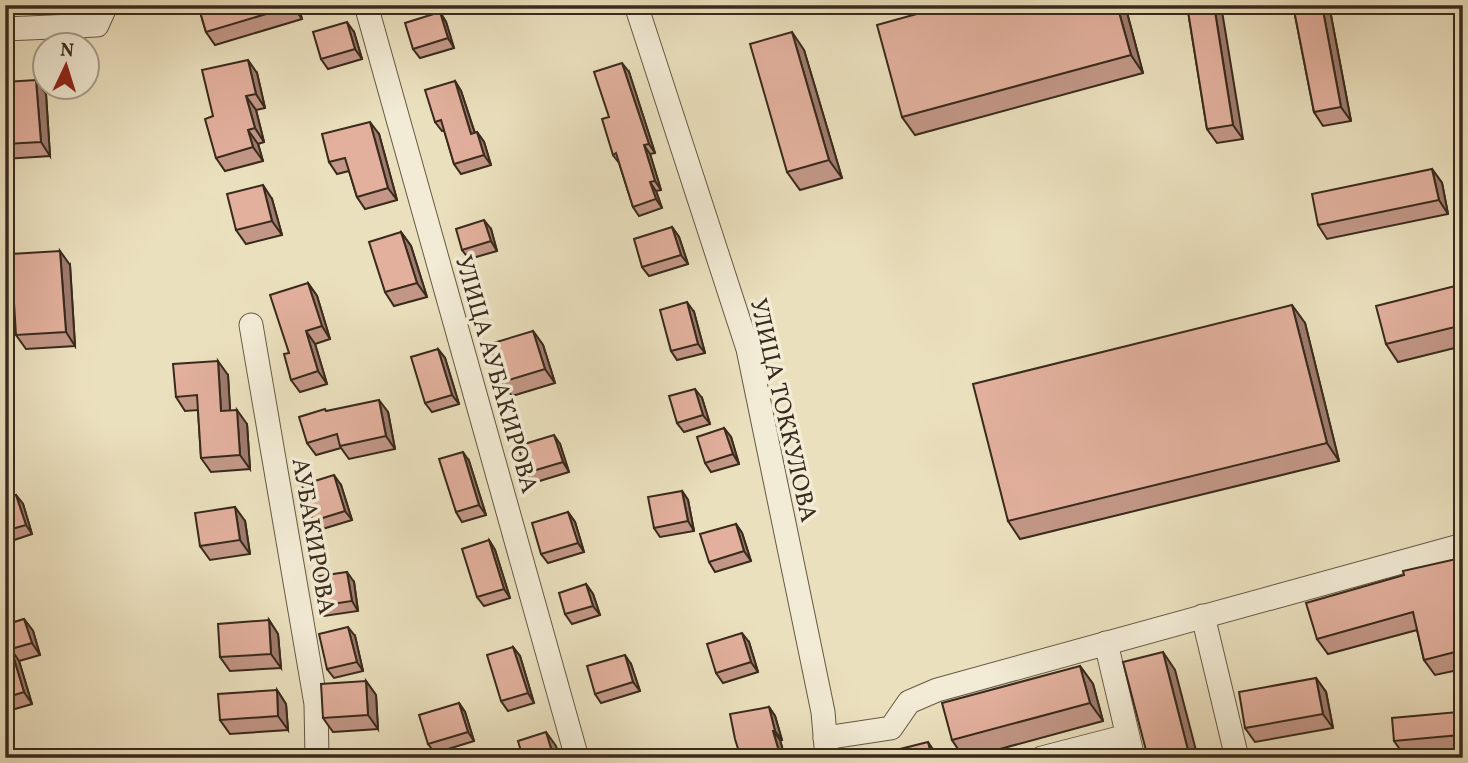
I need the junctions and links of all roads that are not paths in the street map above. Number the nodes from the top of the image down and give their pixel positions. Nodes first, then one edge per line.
1 (106, 5) edge
2 (366, 5) edge
3 (636, 5) edge
4 (5, 29) edge
5 (251, 325) dead end
6 (1463, 545) edge
7 (1203, 617) junction
8 (1106, 643) junction
9 (1130, 747) edge
10 (826, 748) edge
11 (317, 758) edge
12 (577, 758) edge
13 (1042, 758) edge
14 (1237, 758) edge

1 - 4 street
2 - 12 street, УЛИЦА АУБАКИРОВА
3 - 10 street, УЛИЦА ТОККУЛОВА
5 - 11 street, АУБАКИРОВА
6 - 7 street
7 - 8 street
7 - 14 street
8 - 9 street
8 - 10 street
9 - 13 street

